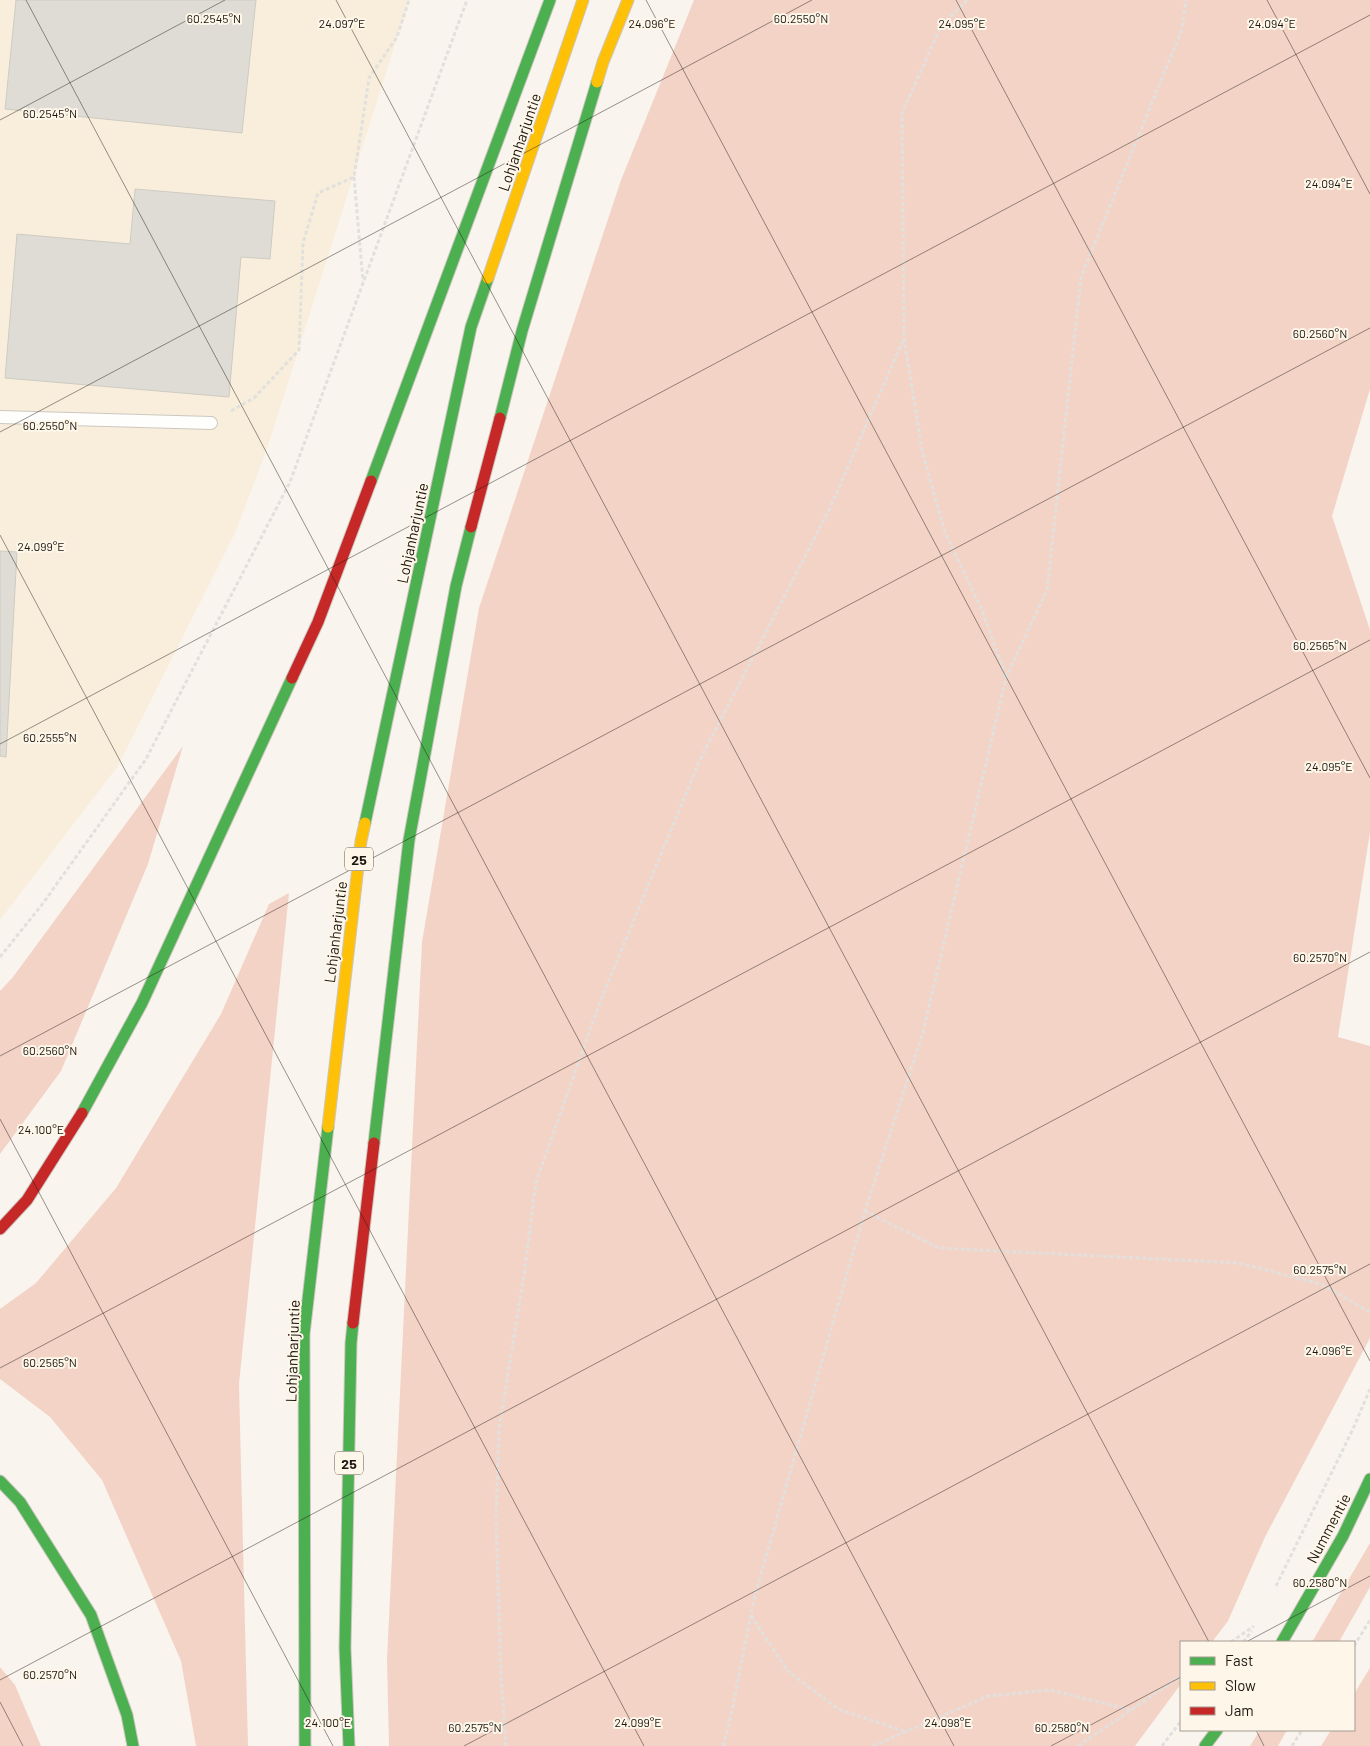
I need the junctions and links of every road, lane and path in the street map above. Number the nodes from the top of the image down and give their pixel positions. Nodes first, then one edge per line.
1 (409, 0) edge
2 (467, 0) edge
3 (550, 0) edge
4 (583, 0) edge
5 (628, 0) edge
6 (967, 0) edge
7 (1186, 0) edge
8 (354, 177) junction
9 (363, 283) junction
10 (904, 338) junction
11 (0, 417) edge
12 (211, 423) joint
13 (1006, 678) junction
14 (0, 957) edge
15 (865, 1211) junction
16 (0, 1229) edge
17 (1370, 1312) edge
18 (1370, 1389) edge
19 (0, 1480) edge
20 (1370, 1480) edge
21 (1274, 1589) dead end
22 (751, 1616) junction
23 (1370, 1620) edge
24 (1232, 1641) edge
25 (1244, 1641) edge
26 (1283, 1641) edge
27 (1355, 1644) edge
28 (1180, 1677) edge
29 (1131, 1710) junction
30 (1180, 1722) edge
31 (1216, 1731) edge
32 (1301, 1731) edge
33 (907, 1732) junction
34 (133, 1746) edge
35 (305, 1746) edge
36 (349, 1746) edge
37 (506, 1746) edge
38 (723, 1746) edge
39 (873, 1746) edge
40 (1078, 1746) edge
41 (1162, 1746) edge
42 (1205, 1746) edge
43 (1292, 1746) edge

1 - 8 path
2 - 9 path
3 - 16 main road
4 - 35 main road, Lohjanharjuntie / 25
5 - 36 main road, 25
6 - 10 path
7 - 13 path
8 - 9 path
8 - 12 path
9 - 14 path
10 - 13 path
10 - 37 path
11 - 12 lane
13 - 15 path
15 - 17 path
15 - 22 path
18 - 21 path
19 - 34 main road
20 - 26 main road, Nummentie
22 - 33 path
22 - 38 path
23 - 27 path
24 - 25 path
28 - 29 path
29 - 33 path
29 - 40 path
30 - 41 path
31 - 42 main road
32 - 43 path
33 - 39 path

